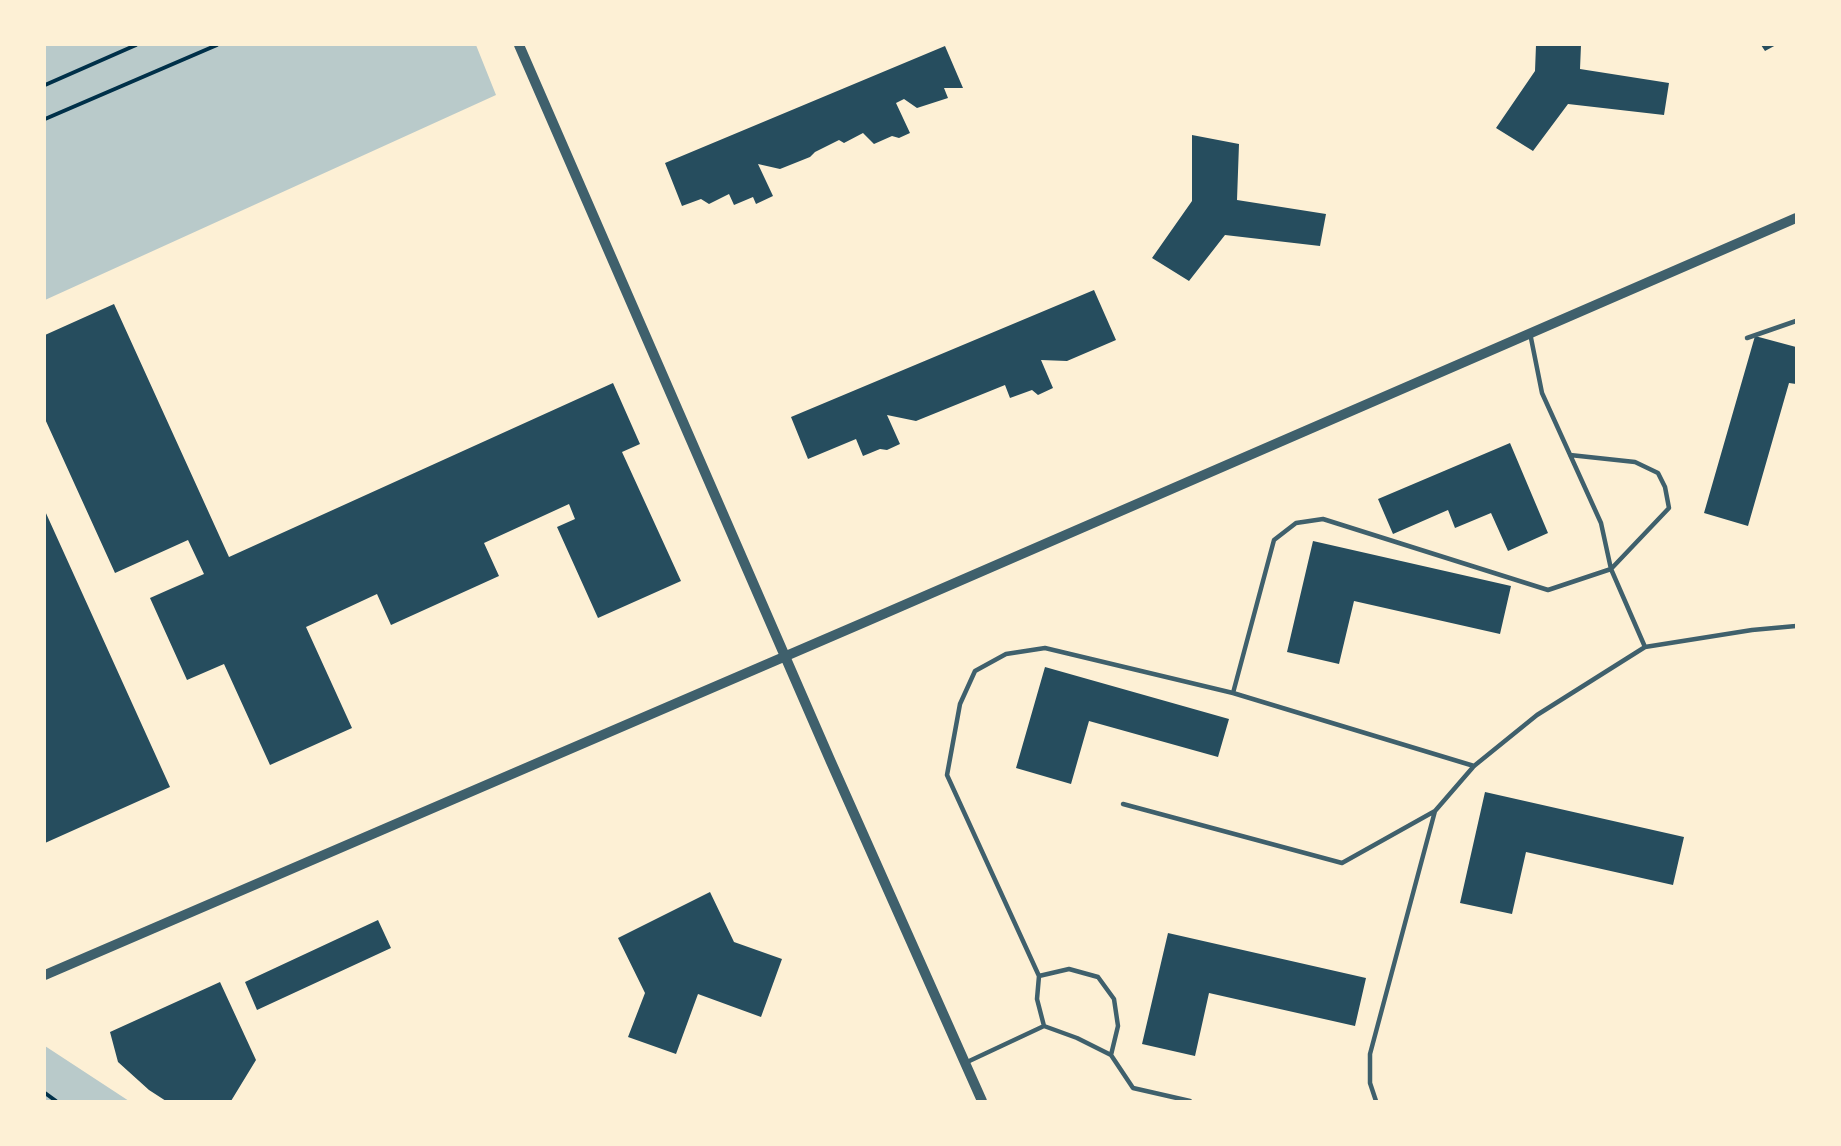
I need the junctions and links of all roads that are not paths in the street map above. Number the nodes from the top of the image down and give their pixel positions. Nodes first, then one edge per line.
1 (519, 45) edge
2 (1796, 218) edge
3 (1796, 321) edge
4 (1530, 333) junction
5 (1747, 338) dead end
6 (1570, 455) junction
7 (1611, 569) junction
8 (1796, 626) edge
9 (1646, 647) junction
10 (785, 657) junction
11 (1233, 693) junction
12 (1474, 766) junction
13 (1123, 804) dead end
14 (1435, 811) junction
15 (45, 975) edge
16 (1039, 976) junction
17 (1044, 1026) junction
18 (1111, 1055) junction
19 (964, 1062) junction
20 (982, 1101) edge
21 (1190, 1101) edge
22 (1376, 1101) edge

1 - 10 street
2 - 4 street
3 - 5 lane
4 - 6 lane
4 - 10 street
6 - 7 lane
6 - 7 lane
7 - 9 lane
7 - 11 lane
8 - 9 lane
9 - 12 lane
10 - 15 street
10 - 19 street
11 - 12 lane
11 - 16 lane
12 - 14 lane
13 - 14 lane
14 - 22 lane
16 - 17 lane
16 - 18 lane
17 - 18 lane
17 - 19 lane
18 - 21 lane
19 - 20 street

